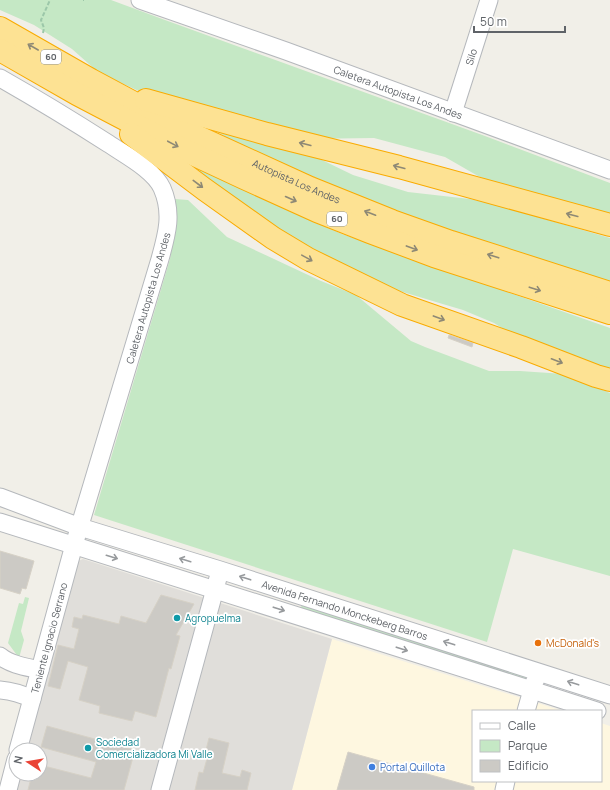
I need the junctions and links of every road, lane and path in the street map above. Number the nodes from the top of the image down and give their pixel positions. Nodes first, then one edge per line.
1 (50, 0) edge
2 (140, 0) edge
3 (489, 0) edge
4 (0, 28) edge
5 (43, 34) dead end
6 (0, 50) edge
7 (0, 78) edge
8 (84, 87) junction
9 (453, 113) junction
10 (610, 170) edge
11 (610, 225) edge
12 (610, 294) edge
13 (610, 313) edge
14 (610, 380) edge
15 (0, 498) edge
16 (0, 522) edge
17 (80, 527) junction
18 (74, 545) junction
19 (220, 570) junction
20 (215, 589) junction
21 (0, 656) edge
22 (40, 670) junction
23 (541, 672) junction
24 (0, 690) edge
25 (532, 690) junction
26 (610, 695) edge
27 (32, 699) junction
28 (526, 710) edge
29 (594, 710) edge
30 (20, 742) edge
31 (160, 790) edge

1 - 5 path
2 - 9 street, Caletera Autopista Los Andes
3 - 9 street, Silo
8 -> 4 highway, Autopista Los Andes / 60
6 - 8 highway, Autopista Los Andes / 60
7 - 17 street, Caletera Autopista Los Andes
11 -> 8 highway
12 -> 8 highway, Autopista Los Andes / 60
8 -> 13 highway, Autopista Los Andes / 60
8 -> 14 highway
9 - 10 street, Caletera Autopista Los Andes
15 - 17 street, Avenida Fernando Monckeberg Barros
16 - 18 street, Avenida Fernando Monckeberg Barros
17 - 18 street, Teniente Ignacio Serrano
19 -> 17 street, Avenida Fernando Monckeberg Barros
18 -> 20 street, Avenida Fernando Monckeberg Barros
18 - 22 street, Teniente Ignacio Serrano
19 - 20 street
23 -> 19 street, Avenida Fernando Monckeberg Barros
20 -> 25 street, Avenida Fernando Monckeberg Barros
20 - 31 street
21 - 22 street
22 - 27 street, Teniente Ignacio Serrano
23 - 25 street
26 -> 23 street, Avenida Fernando Monckeberg Barros
24 - 27 street
25 - 28 street
25 - 29 street, Avenida Fernando Monckeberg Barros
27 - 30 street, Teniente Ignacio Serrano

